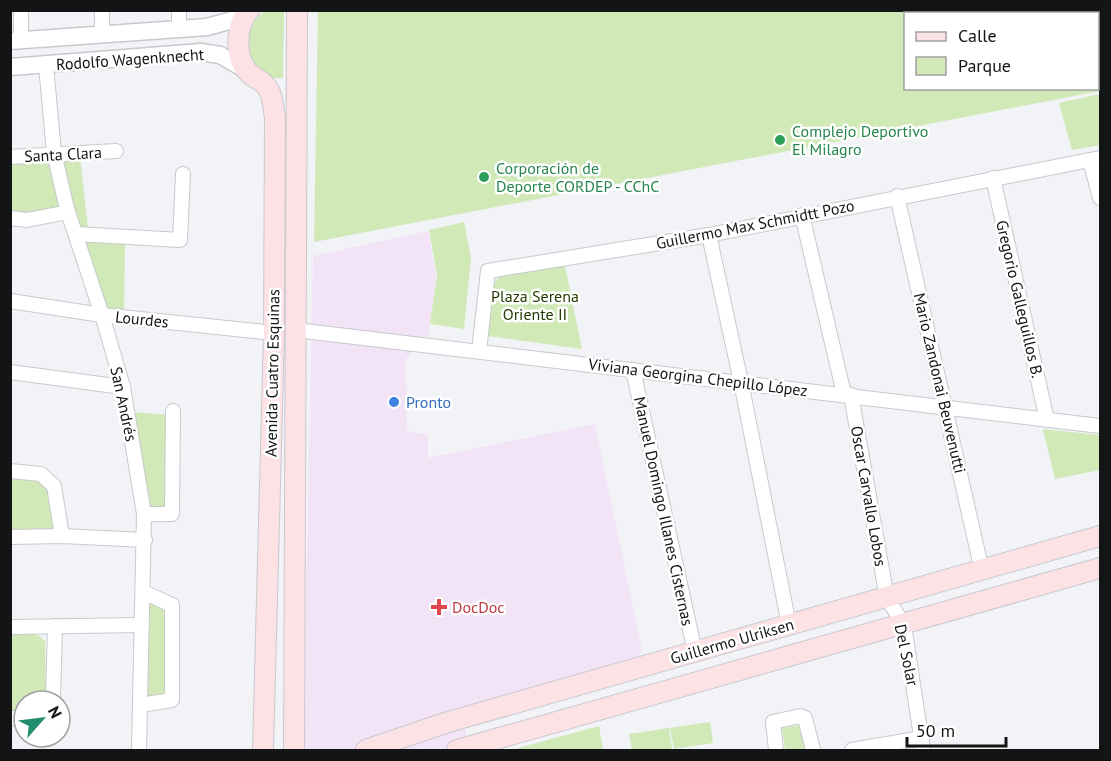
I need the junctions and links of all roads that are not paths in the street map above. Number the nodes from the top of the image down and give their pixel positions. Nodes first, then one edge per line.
1 (21, 10) edge
2 (102, 10) edge
3 (179, 10) edge
4 (297, 10) edge
5 (246, 14) edge
6 (179, 30) junction
7 (102, 35) junction
8 (16, 41) edge
9 (46, 65) junction
10 (10, 67) edge
11 (246, 70) junction
12 (266, 86) junction
13 (294, 87) junction
14 (116, 151) dead end
15 (54, 153) junction
16 (10, 157) edge
17 (1095, 159) edge
18 (183, 174) dead end
19 (993, 178) junction
20 (897, 196) junction
21 (1101, 198) edge
22 (68, 212) junction
23 (802, 215) junction
24 (10, 218) edge
25 (76, 234) junction
26 (708, 235) junction
27 (10, 301) edge
28 (102, 315) junction
29 (296, 330) junction
30 (274, 333) junction
31 (479, 351) junction
32 (633, 370) junction
33 (10, 372) edge
34 (741, 382) junction
35 (123, 387) junction
36 (847, 395) junction
37 (947, 408) junction
38 (173, 411) dead end
39 (1047, 420) junction
40 (1101, 426) edge
41 (10, 471) edge
42 (144, 514) junction
43 (62, 536) junction
44 (1101, 536) edge
45 (10, 537) edge
46 (145, 540) junction
47 (1101, 568) edge
48 (982, 571) junction
49 (143, 592) junction
50 (887, 598) junction
51 (142, 625) junction
52 (789, 625) junction
53 (904, 625) junction
54 (56, 626) junction
55 (10, 627) edge
56 (695, 652) junction
57 (53, 689) edge
58 (550, 693) junction
59 (140, 705) junction
60 (558, 722) junction
61 (923, 744) edge
62 (138, 750) edge
63 (263, 750) edge
64 (294, 750) edge
65 (366, 750) edge
66 (457, 750) edge
67 (776, 750) edge
68 (813, 750) edge
69 (852, 750) edge

1 - 8 street
2 - 7 street
3 - 6 street
4 - 13 main road, Avenida Cuatro Esquinas
5 - 6 street, Rodolfo Wagenknecht
5 - 11 main road
6 - 7 street, Rodolfo Wagenknecht
7 - 8 street, Rodolfo Wagenknecht
9 - 10 street, Rodolfo Wagenknecht
9 - 11 street, Rodolfo Wagenknecht
9 - 15 street, San Andrés
11 - 12 main road
12 - 13 main road
12 - 30 main road, Avenida Cuatro Esquinas
13 - 29 main road, Avenida Cuatro Esquinas
14 - 15 street, Santa Clara
15 - 16 street, Santa Clara
15 - 22 street, San Andrés
17 - 19 street, Guillermo Max Schmidtt Pozo
17 - 21 street
18 - 25 street
19 - 20 street, Guillermo Max Schmidtt Pozo
19 - 39 street, Gregorio Galleguillos B.
20 - 23 street, Guillermo Max Schmidtt Pozo
20 - 37 street, Mario Zandonai Beuvenutti
22 - 24 street
22 - 25 street, San Andrés
23 - 26 street, Guillermo Max Schmidtt Pozo
23 - 36 street, Oscar Carvallo Lobos
25 - 28 street, San Andrés
26 - 31 street, Guillermo Max Schmidtt Pozo
26 - 34 street
27 - 28 street, Lourdes
28 - 30 street, Lourdes
28 - 35 street, San Andrés
29 - 31 street, Viviana Georgina Chepillo López
29 - 64 main road, Avenida Cuatro Esquinas
30 - 63 main road, Avenida Cuatro Esquinas
31 - 32 street, Viviana Georgina Chepillo López
32 - 34 street, Viviana Georgina Chepillo López
32 - 56 street, Manuel Domingo Illanes Cisternas
33 - 35 street
34 - 36 street, Viviana Georgina Chepillo López
34 - 52 street
35 - 42 street, San Andrés
36 - 37 street, Viviana Georgina Chepillo López
36 - 50 street, Oscar Carvallo Lobos
37 - 39 street, Viviana Georgina Chepillo López
37 - 48 street, Mario Zandonai Beuvenutti
38 - 42 street
39 - 40 street, Viviana Georgina Chepillo López
41 - 43 street
42 - 46 street, San Andrés
43 - 45 street
43 - 46 street
44 - 48 main road, Guillermo Ulriksen
46 - 49 street, San Andrés
47 - 53 main road, Guillermo Ulriksen
48 - 50 main road, Guillermo Ulriksen
49 - 51 street, San Andrés
49 - 59 street
50 - 52 main road, Guillermo Ulriksen
50 - 53 street, Del Solar
51 - 54 street
51 - 59 street, San Andrés
52 - 56 main road, Guillermo Ulriksen
53 - 60 main road, Guillermo Ulriksen
53 - 61 street, Del Solar
54 - 55 street
54 - 57 street
56 - 58 main road, Guillermo Ulriksen
58 - 60 main road
58 - 65 main road, Guillermo Ulriksen
59 - 62 street, San Andrés
60 - 66 main road, Guillermo Ulriksen
61 - 69 street
67 - 68 street

